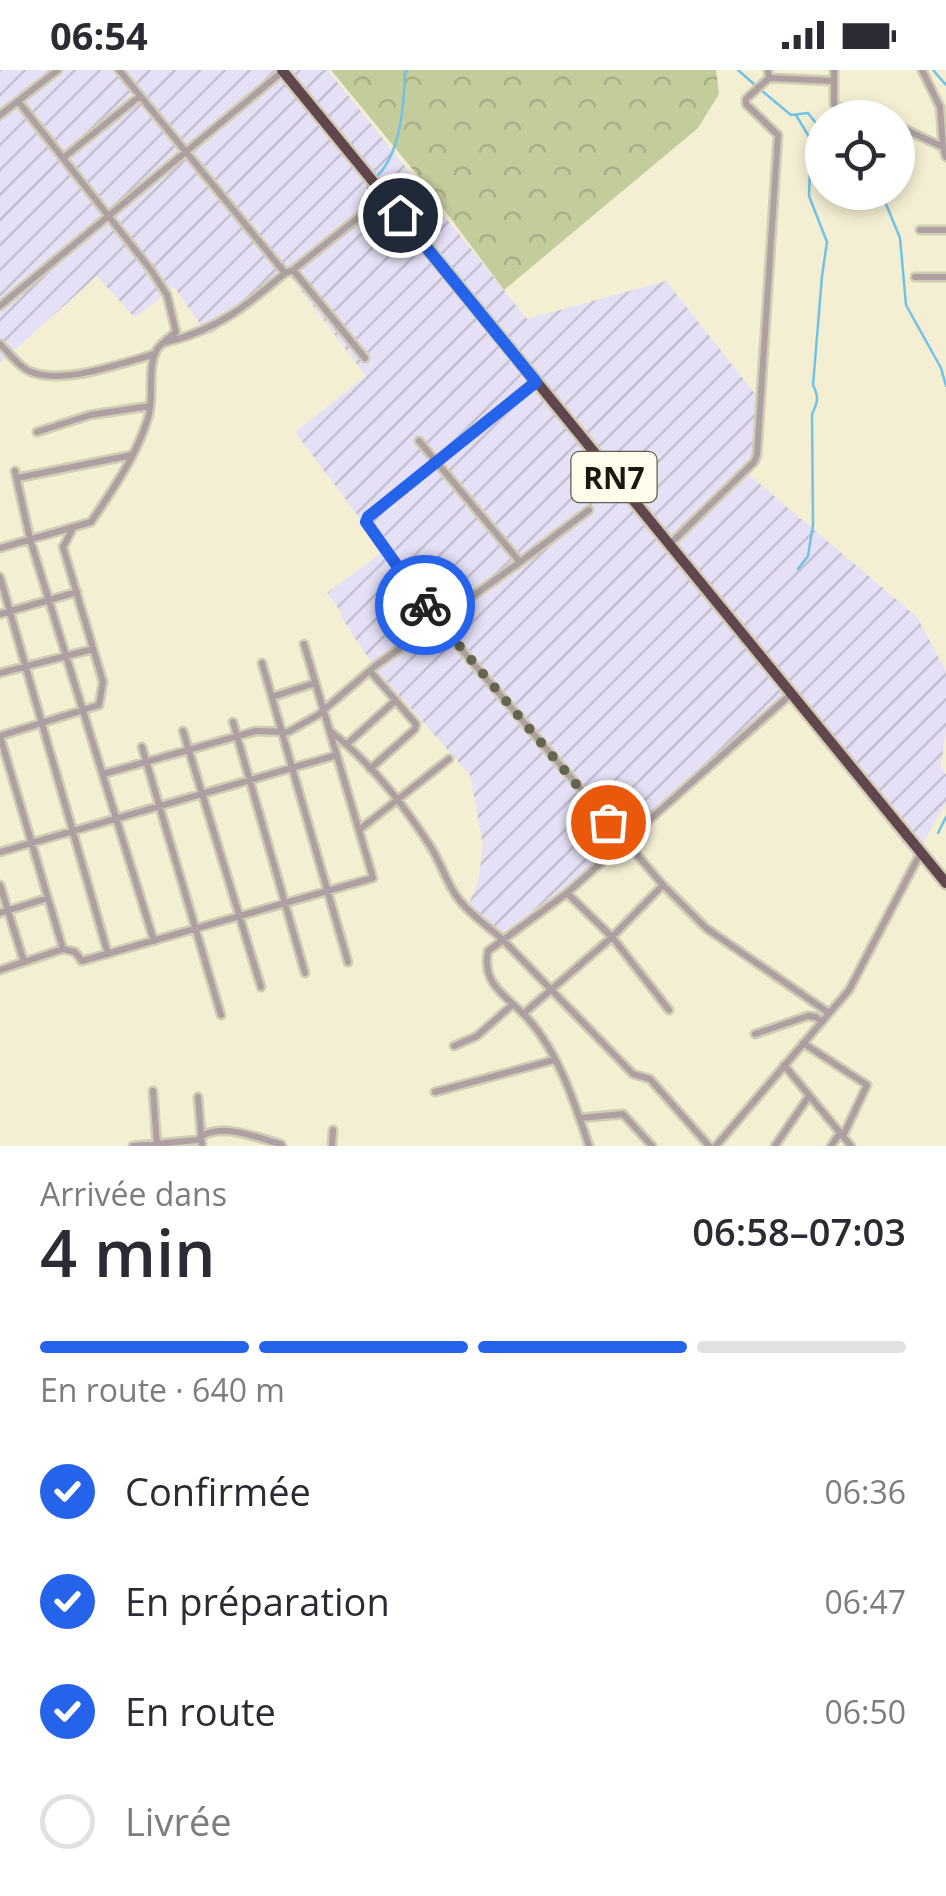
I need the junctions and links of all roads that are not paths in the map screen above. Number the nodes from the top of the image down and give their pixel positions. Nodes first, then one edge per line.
1 (58, 70) edge
2 (119, 70) edge
3 (834, 70) edge
4 (922, 70) edge
5 (283, 71) edge
6 (768, 74) edge
7 (834, 82) junction
8 (140, 96) junction
9 (834, 100) edge
10 (18, 101) junction
11 (0, 116) edge
12 (915, 134) edge
13 (942, 147) junction
14 (186, 153) junction
15 (946, 157) edge
16 (63, 158) junction
17 (385, 196) junction
18 (109, 216) junction
19 (920, 230) dead end
20 (946, 230) edge
21 (289, 272) junction
22 (915, 277) dead end
23 (946, 277) edge
24 (0, 306) edge
25 (165, 342) junction
26 (0, 344) edge
27 (156, 354) junction
28 (365, 358) dead end
29 (536, 382) junction
30 (150, 406) junction
31 (38, 432) dead end
32 (419, 441) dead end
33 (133, 455) junction
34 (436, 462) junction
35 (589, 510) dead end
36 (74, 527) junction
37 (30, 539) junction
38 (670, 544) junction
39 (0, 548) edge
40 (520, 562) junction
41 (0, 577) edge
42 (77, 592) junction
43 (50, 600) junction
44 (10, 611) junction
45 (0, 614) edge
46 (438, 622) junction
47 (304, 644) dead end
48 (93, 649) junction
49 (66, 656) junction
50 (262, 663) dead end
51 (26, 667) junction
52 (370, 671) junction
53 (0, 673) edge
54 (316, 683) junction
55 (790, 695) junction
56 (272, 696) junction
57 (396, 700) junction
58 (83, 710) junction
59 (324, 710) junction
60 (233, 722) dead end
61 (42, 723) junction
62 (183, 731) dead end
63 (330, 731) junction
64 (282, 732) junction
65 (0, 736) edge
66 (237, 736) junction
67 (347, 744) junction
68 (142, 748) dead end
69 (188, 750) junction
70 (337, 754) junction
71 (449, 759) dead end
72 (146, 762) junction
73 (292, 767) junction
74 (370, 769) junction
75 (102, 774) junction
76 (250, 780) junction
77 (202, 794) junction
78 (397, 800) junction
79 (159, 806) junction
80 (116, 817) junction
81 (72, 830) junction
82 (359, 830) junction
83 (625, 842) junction
84 (31, 843) junction
85 (0, 852) edge
86 (920, 854) junction
87 (946, 883) edge
88 (0, 884) edge
89 (664, 886) junction
90 (328, 891) junction
91 (567, 893) junction
92 (48, 898) junction
93 (285, 903) junction
94 (4, 912) edge
95 (239, 916) junction
96 (196, 929) junction
97 (612, 937) junction
98 (504, 940) junction
99 (154, 941) junction
100 (62, 950) junction
101 (108, 954) junction
102 (24, 962) junction
103 (348, 962) dead end
104 (0, 970) edge
105 (305, 973) dead end
106 (261, 988) dead end
107 (552, 990) junction
108 (512, 1005) junction
109 (670, 1010) dead end
110 (524, 1014) junction
111 (829, 1014) junction
112 (221, 1015) dead end
113 (822, 1022) junction
114 (754, 1034) dead end
115 (803, 1043) junction
116 (454, 1046) dead end
117 (554, 1060) junction
118 (784, 1065) junction
119 (153, 1092) dead end
120 (434, 1092) dead end
121 (810, 1096) junction
122 (198, 1097) dead end
123 (580, 1118) junction
124 (332, 1130) dead end
125 (842, 1135) junction
126 (201, 1141) edge
127 (157, 1145) edge
128 (133, 1146) edge
129 (282, 1146) edge
130 (332, 1146) edge
131 (589, 1146) edge
132 (652, 1146) edge
133 (708, 1146) edge
134 (716, 1146) edge
135 (775, 1146) edge
136 (831, 1146) edge
137 (851, 1146) edge

1 - 10 street
2 - 8 street
3 - 7 street
4 - 13 street
5 - 14 street
5 - 17 highway, RN7
6 - 7 street
6 - 38 street
7 - 9 street
8 - 14 street
8 - 16 street
10 - 11 street
10 - 16 street
12 - 13 street
13 - 15 street
14 - 18 street
14 - 21 street
16 - 18 street
17 - 21 street
17 - 29 highway, RN7
18 - 24 street
18 - 25 street
19 - 20 street
21 - 25 street
21 - 28 street
22 - 23 street
25 - 27 street
26 - 27 street
27 - 30 street
29 - 34 street
29 - 38 highway, RN7
30 - 31 street
30 - 33 street
32 - 34 street
33 - 36 street
33 - 37 street
34 - 40 street
34 - 46 street
35 - 40 street
36 - 37 street
36 - 42 street
37 - 39 street
37 - 43 street
38 - 55 highway, RN7
40 - 46 street
41 - 44 street
42 - 43 street
42 - 48 street
43 - 44 street
43 - 49 street
44 - 45 street
44 - 51 street
46 - 52 street
46 - 83 street
47 - 54 street
48 - 49 street
48 - 58 street
49 - 51 street
49 - 58 street
50 - 56 street
51 - 53 street
51 - 61 street
52 - 57 street
52 - 59 street
54 - 56 street
54 - 59 street
55 - 83 street
55 - 86 highway, RN7
56 - 64 street
57 - 67 street
57 - 74 street
58 - 61 street
58 - 75 street
59 - 63 street
59 - 64 street
60 - 66 street
61 - 65 street
61 - 81 street
62 - 69 street
63 - 67 street
63 - 70 street
64 - 66 street
64 - 73 street
65 - 84 street
66 - 69 street
66 - 76 street
67 - 74 street
68 - 72 street
69 - 72 street
69 - 77 street
70 - 73 street
70 - 82 street
71 - 78 street
72 - 75 street
72 - 79 street
73 - 76 street
73 - 90 street
74 - 78 street
75 - 80 street
76 - 77 street
76 - 93 street
77 - 79 street
77 - 95 street
78 - 82 street
78 - 98 street
79 - 80 street
79 - 96 street
80 - 81 street
80 - 99 street
81 - 84 street
81 - 101 street
82 - 90 street
83 - 89 street
83 - 91 street
84 - 85 street
84 - 92 street
86 - 87 highway, RN7
86 - 111 street
88 - 94 street
89 - 97 street
89 - 111 street
90 - 93 street
90 - 103 street
91 - 97 street
91 - 98 street
92 - 94 street
92 - 100 street
93 - 95 street
93 - 105 street
94 - 102 street
95 - 96 street
95 - 106 street
96 - 99 street
96 - 112 street
97 - 107 street
97 - 109 street
98 - 107 street
98 - 108 street
99 - 101 street
100 - 101 street
100 - 102 street
102 - 104 street
107 - 110 street
107 - 133 street
108 - 110 street
108 - 116 street
110 - 117 street
111 - 113 street
113 - 114 street
113 - 115 street
115 - 118 street
115 - 125 street
117 - 120 street
117 - 123 street
118 - 121 street
118 - 134 street
119 - 127 street
121 - 125 street
121 - 135 street
122 - 126 street
123 - 131 street
123 - 132 street
124 - 130 street
125 - 136 street
125 - 137 street
126 - 127 street
126 - 129 street
127 - 128 street

